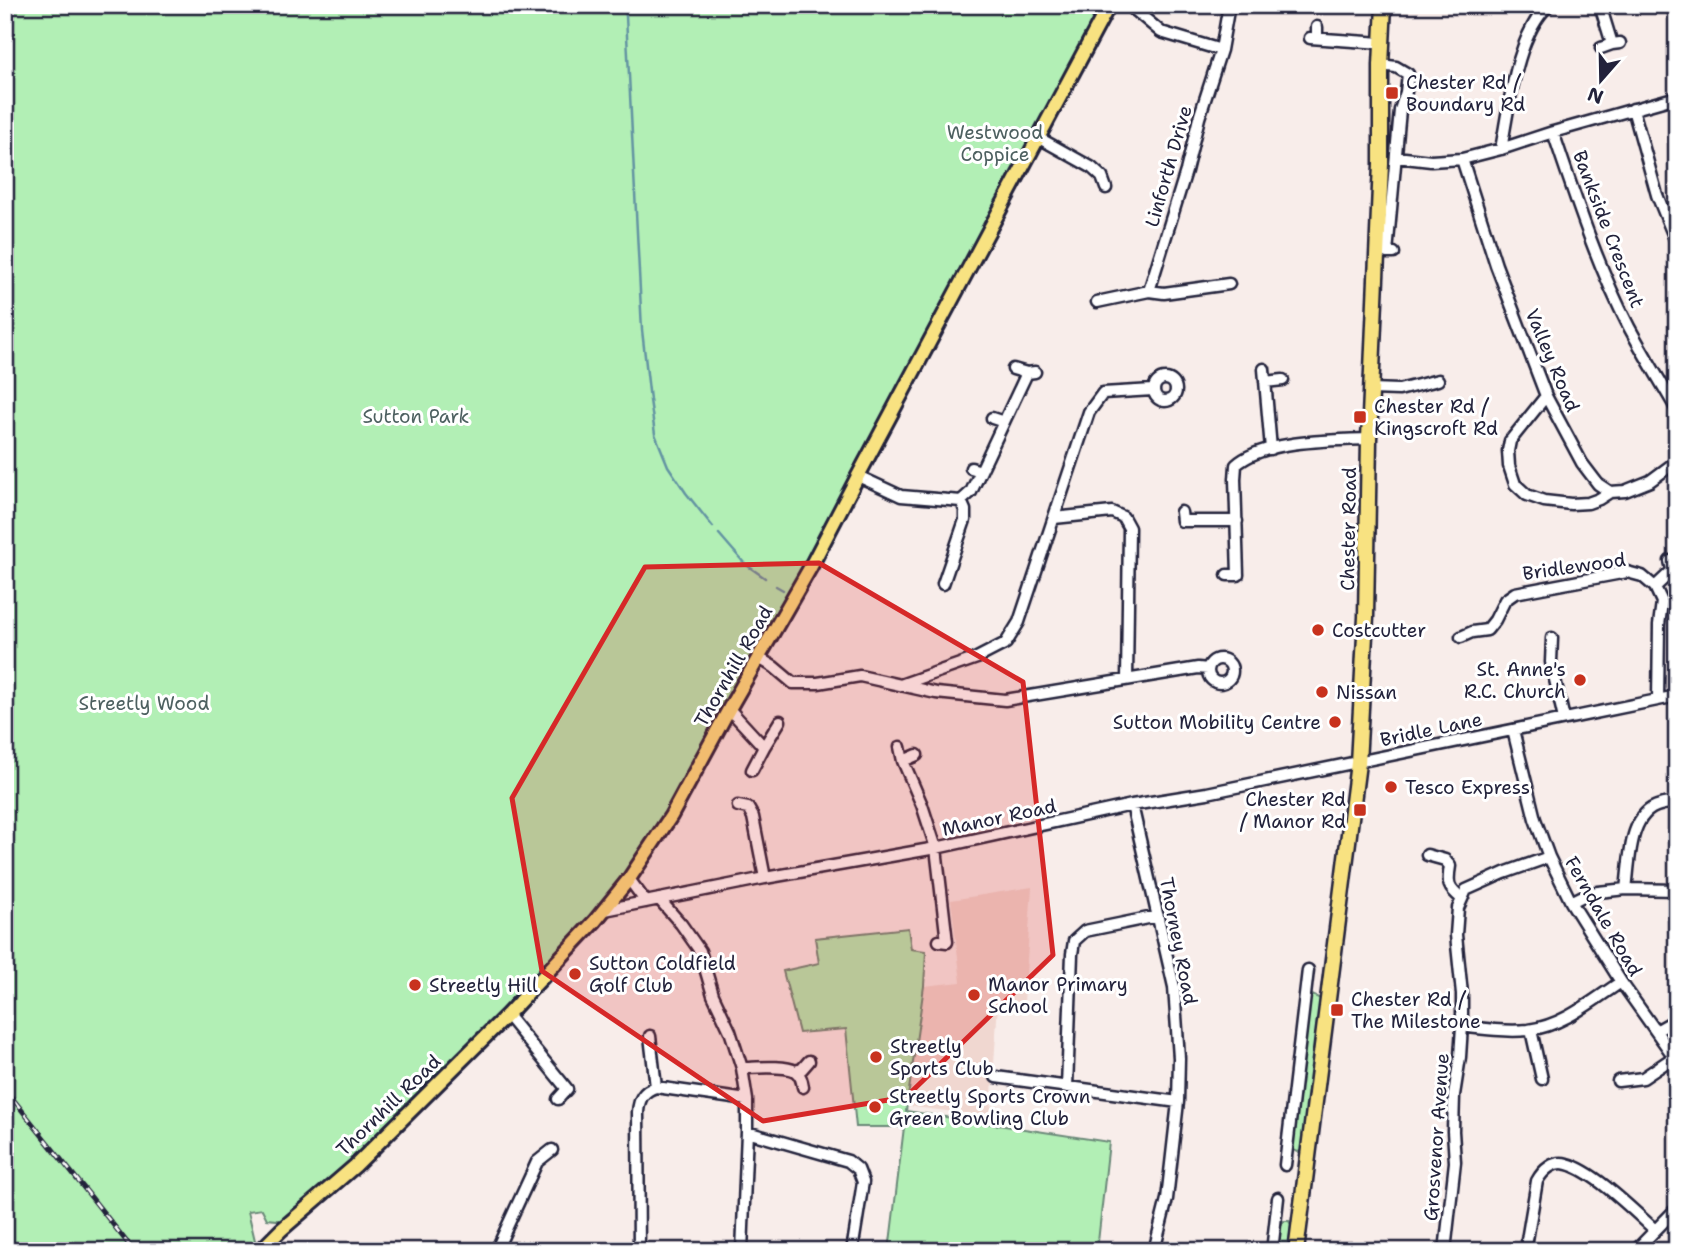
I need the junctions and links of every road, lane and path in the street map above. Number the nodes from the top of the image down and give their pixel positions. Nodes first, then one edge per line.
1 (1110, 5) edge
2 (1126, 5) edge
3 (1229, 5) edge
4 (1384, 5) edge
5 (1549, 5) edge
6 (1600, 5) edge
7 (1315, 34) dead end
8 (1382, 44) junction
9 (1611, 45) dead end
10 (1221, 50) junction
11 (1381, 65) junction
12 (1677, 97) edge
13 (1633, 109) junction
14 (1553, 132) junction
15 (1040, 138) junction
16 (1501, 149) junction
17 (1396, 157) junction
18 (1462, 159) junction
19 (1112, 169) dead end
20 (1102, 177) junction
21 (1105, 188) dead end
22 (1677, 244) edge
23 (1394, 253) dead end
24 (1223, 282) dead end
25 (1149, 291) junction
26 (1097, 302) dead end
27 (1013, 369) dead end
28 (1264, 369) dead end
29 (1283, 380) dead end
30 (1438, 380) dead end
31 (1265, 382) junction
32 (1371, 388) junction
33 (1153, 390) dead end
34 (1546, 396) junction
35 (1673, 396) edge
36 (1677, 411) edge
37 (992, 418) dead end
38 (1004, 422) junction
39 (1369, 439) junction
40 (1271, 449) junction
41 (1677, 461) edge
42 (858, 477) junction
43 (1610, 492) junction
44 (961, 501) junction
45 (1181, 512) dead end
46 (1054, 517) junction
47 (1237, 521) junction
48 (1672, 571) edge
49 (1227, 575) dead end
50 (943, 584) dead end
51 (1655, 587) junction
52 (1461, 637) dead end
53 (1552, 638) dead end
54 (759, 658) junction
55 (1208, 669) dead end
56 (1127, 680) junction
57 (903, 684) junction
58 (1677, 696) edge
59 (1658, 700) junction
60 (729, 709) junction
61 (1564, 719) junction
62 (780, 721) dead end
63 (1513, 730) junction
64 (764, 747) junction
65 (900, 747) dead end
66 (917, 755) dead end
67 (903, 761) junction
68 (1358, 763) junction
69 (752, 770) dead end
70 (1677, 803) edge
71 (1132, 805) junction
72 (738, 806) dead end
73 (936, 848) junction
74 (1427, 855) dead end
75 (1549, 857) junction
76 (765, 878) junction
77 (629, 880) junction
78 (1626, 889) junction
79 (1677, 890) edge
80 (659, 899) junction
81 (1462, 899) junction
82 (646, 902) junction
83 (1571, 902) junction
84 (605, 910) junction
85 (1158, 915) junction
86 (940, 941) dead end
87 (1308, 970) dead end
88 (1620, 982) junction
89 (1306, 990) junction
90 (1330, 992) junction
91 (507, 1015) junction
92 (1677, 1019) edge
93 (1462, 1026) junction
94 (1531, 1030) junction
95 (1656, 1031) junction
96 (650, 1036) dead end
97 (1675, 1059) edge
98 (809, 1061) dead end
99 (742, 1069) junction
100 (795, 1071) junction
101 (996, 1077) dead end
102 (1542, 1079) dead end
103 (1618, 1080) dead end
104 (656, 1087) junction
105 (803, 1087) dead end
106 (1067, 1087) junction
107 (558, 1099) dead end
108 (747, 1100) junction
109 (1178, 1102) junction
110 (747, 1132) junction
111 (548, 1157) dead end
112 (1308, 1157) junction
113 (1278, 1198) dead end
114 (1677, 1208) edge
115 (1529, 1224) junction
116 (1542, 1227) dead end
117 (1655, 1230) junction
118 (1527, 1240) dead end
119 (260, 1251) edge
120 (496, 1251) edge
121 (639, 1251) edge
122 (742, 1251) edge
123 (852, 1251) edge
124 (1154, 1251) edge
125 (1272, 1251) edge
126 (1296, 1251) edge
127 (1445, 1251) edge
128 (1635, 1251) edge

1 - 15 main road, Thornhill Road
2 - 10 street
3 - 10 street, Linforth Drive
4 - 8 highway, Chester Road
5 - 16 street
6 - 9 street
7 - 8 street
8 - 11 highway, Chester Road
10 - 25 street, Linforth Drive
11 - 17 street
11 - 32 highway, Chester Road
12 - 13 street
13 - 14 street
13 - 22 street
14 - 16 street
14 - 35 street, Bankside Crescent
15 - 20 street
15 - 42 main road, Thornhill Road
16 - 18 street
17 - 18 street
17 - 23 street
18 - 34 street, Valley Road
19 - 20 street
20 - 21 street
24 - 25 street
25 - 26 street
27 - 38 street
28 - 31 street
29 - 31 street
30 - 32 street
31 - 40 street
32 - 39 highway, Chester Road
33 - 46 street
34 - 43 street, Valley Road
34 - 43 street
35 - 36 street, Bankside Crescent
37 - 38 street
38 - 44 street
39 - 40 street
39 - 68 highway, Chester Road
40 - 47 street
41 - 43 street
42 - 44 street
42 - 54 main road, Thornhill Road
44 - 50 street
45 - 47 street
46 - 56 street
46 - 57 street
47 - 49 street
48 - 51 street
51 - 52 street, Bridlewood
51 - 59 street
53 - 61 street
54 - 57 street
54 - 60 main road, Thornhill Road
55 - 56 street
56 - 57 street
58 - 59 street, Bridle Lane
59 - 61 street, Bridle Lane
60 - 64 street
60 - 77 main road, Thornhill Road
61 - 63 street, Bridle Lane
62 - 64 street
63 - 68 street, Bridle Lane
63 - 75 street, Ferndale Road
64 - 69 street
65 - 67 street
66 - 67 street
67 - 73 street
68 - 71 street, Manor Road
68 - 90 highway, Chester Road
70 - 78 street
71 - 73 street, Manor Road
71 - 85 street, Thorney Road
72 - 76 street
73 - 76 street, Manor Road
73 - 86 street
74 - 81 street
75 - 81 street
75 - 83 street, Ferndale Road
76 - 80 street, Manor Road
77 - 82 street
77 - 84 main road, Thornhill Road
78 - 79 street
78 - 83 street
80 - 82 street, Manor Road
80 - 99 street
81 - 93 street, Grosvenor Avenue
82 - 84 street, Manor Road
83 - 88 street, Ferndale Road
84 - 91 main road, Thornhill Road
85 - 106 street
85 - 109 street, Thorney Road
87 - 89 street
88 - 94 street
88 - 95 street, Ferndale Road
89 - 90 street
89 - 112 street
90 - 112 highway, Chester Road
91 - 107 street
91 - 119 main road, Thornhill Road
92 - 95 street
93 - 94 street
93 - 127 street, Grosvenor Avenue
94 - 102 street
95 - 97 street, Ferndale Road
96 - 104 street
97 - 103 street
98 - 100 street
99 - 100 street
99 - 108 street
100 - 105 street
101 - 106 street
104 - 108 street
104 - 121 street
106 - 109 street
108 - 110 street
109 - 124 street, Thorney Road
110 - 122 street
110 - 123 street
111 - 120 street
112 - 126 highway, Chester Road
113 - 125 street
114 - 117 street
115 - 116 street
115 - 117 street
115 - 118 street
117 - 128 street

